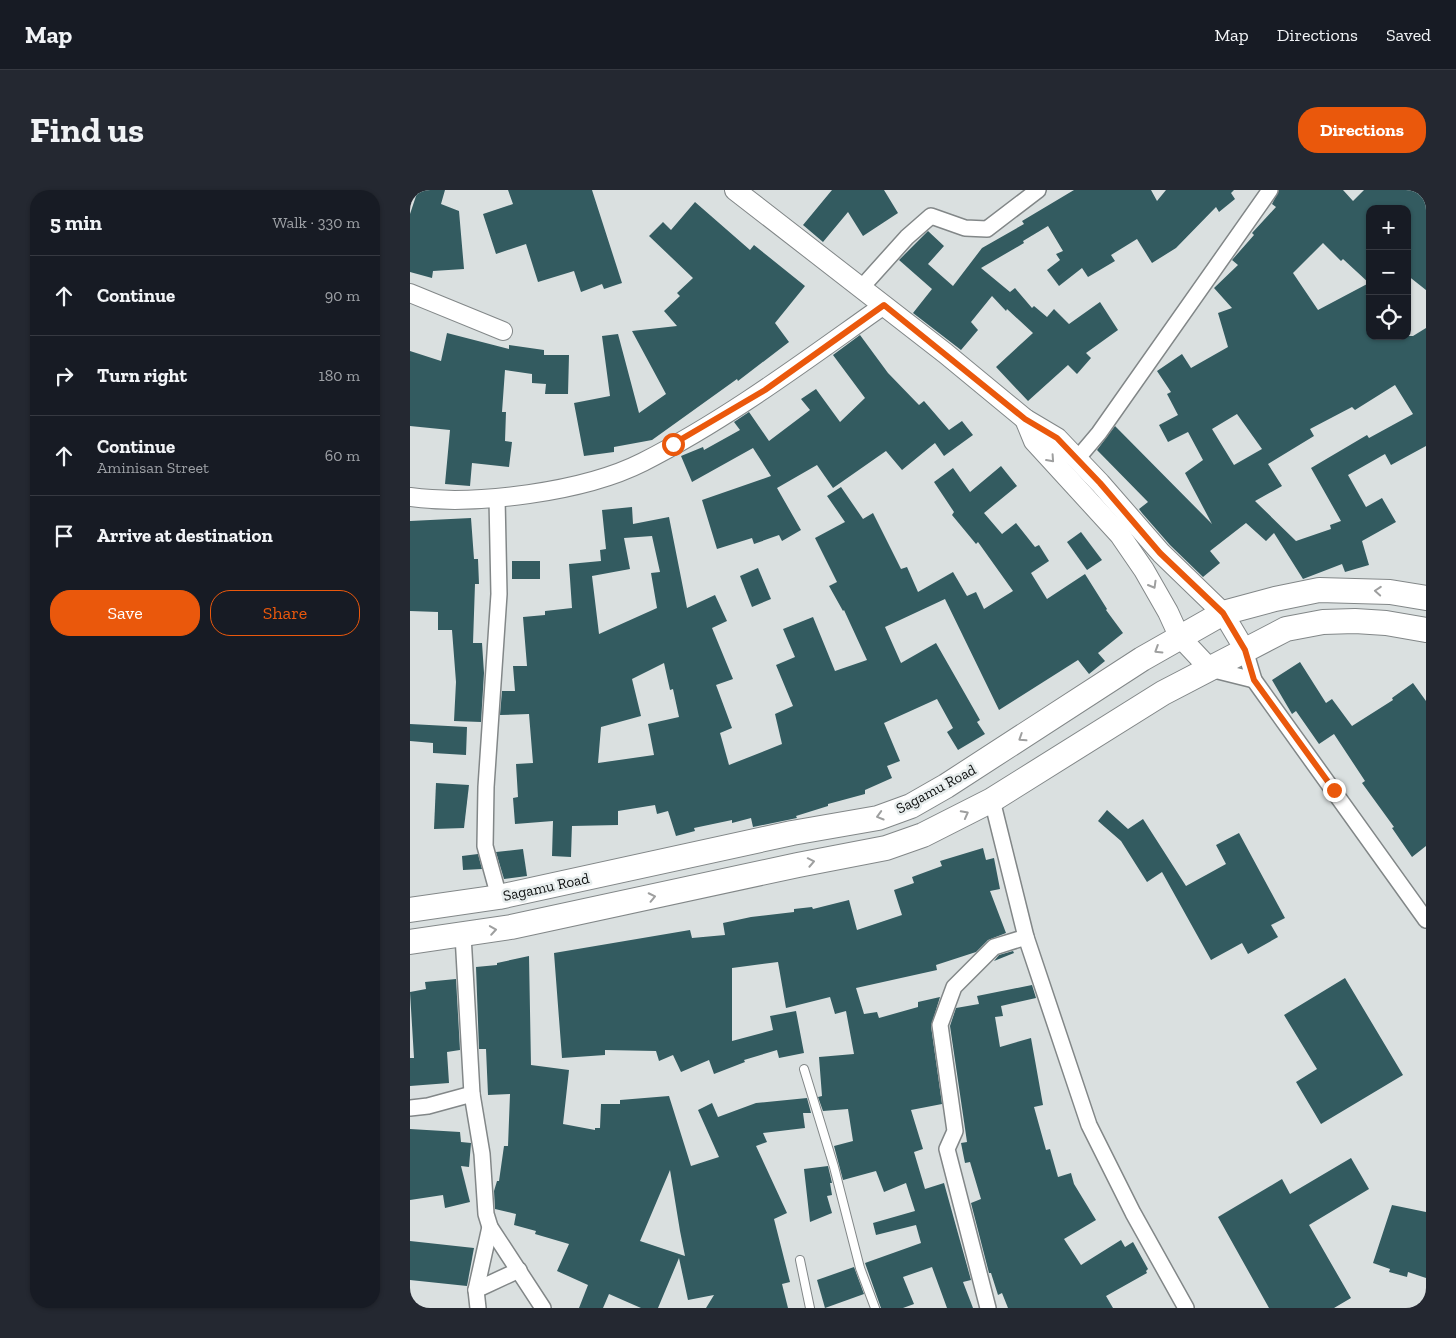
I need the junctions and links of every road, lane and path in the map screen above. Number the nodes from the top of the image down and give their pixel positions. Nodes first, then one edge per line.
1 (735, 190) edge
2 (1038, 190) edge
3 (1270, 190) edge
4 (862, 288) junction
5 (410, 293) edge
6 (884, 305) junction
7 (503, 331) dead end
8 (1025, 419) junction
9 (1077, 459) junction
10 (410, 497) edge
11 (497, 498) junction
12 (1426, 598) edge
13 (1223, 613) junction
14 (1426, 630) edge
15 (1179, 636) junction
16 (1245, 650) junction
17 (1210, 670) junction
18 (1254, 680) junction
19 (992, 800) junction
20 (499, 897) junction
21 (410, 910) edge
22 (1426, 920) edge
23 (463, 935) junction
24 (1026, 937) junction
25 (410, 942) edge
26 (804, 1069) dead end
27 (472, 1094) junction
28 (410, 1108) edge
29 (490, 1227) junction
30 (800, 1260) dead end
31 (519, 1270) junction
32 (476, 1290) junction
33 (478, 1308) edge
34 (543, 1308) edge
35 (810, 1308) edge
36 (875, 1308) edge
37 (988, 1308) edge
38 (1186, 1308) edge

1 - 4 main road
2 - 4 street
3 - 9 street
4 - 6 main road
5 - 7 street
6 - 8 main road
6 - 11 street
8 - 9 main road
8 -> 15 main road
9 - 13 main road
10 - 11 street
11 - 20 street
12 -> 13 highway, Sagamu Road
13 - 15 highway, Sagamu Road
13 - 16 main road
14 - 16 highway
15 - 17 main road
15 -> 20 highway, Sagamu Road
16 - 17 highway
16 - 18 street
17 - 18 street
17 - 19 highway
18 - 22 street
23 -> 19 highway
19 - 24 street
20 - 21 highway, Sagamu Road
23 - 25 highway
23 - 27 street
24 - 37 street
24 - 38 street
26 - 36 lane
27 - 28 street
27 - 29 street
29 - 31 street
29 - 32 street
30 - 35 lane
31 - 32 street
31 - 34 street
32 - 33 street

